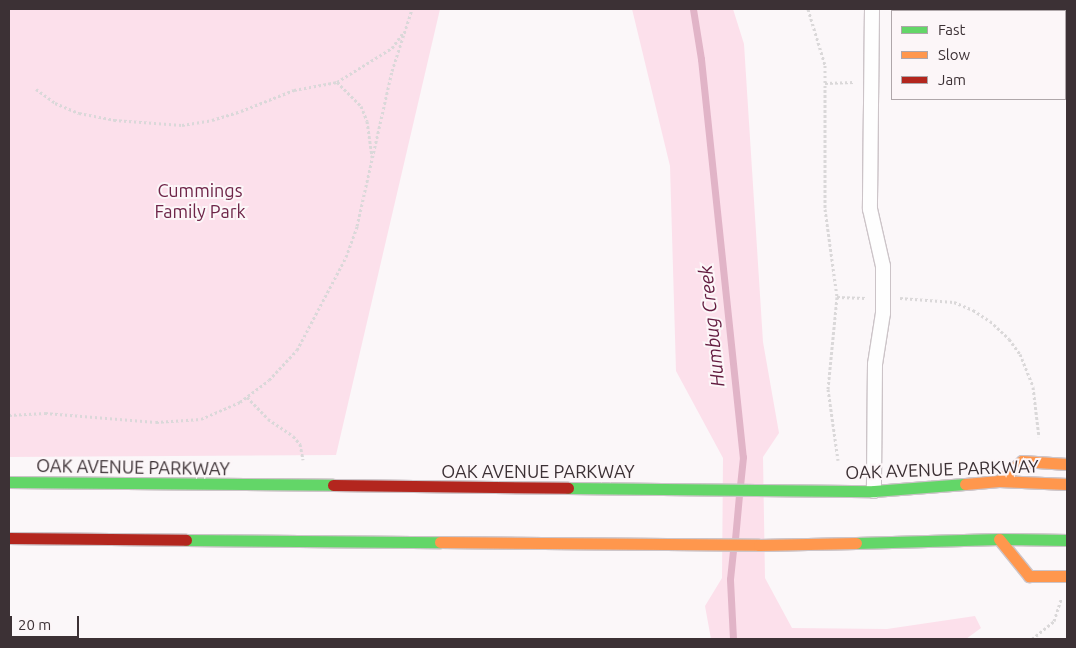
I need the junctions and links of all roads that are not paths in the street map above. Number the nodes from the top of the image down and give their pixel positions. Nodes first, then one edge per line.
1 (872, 9) edge
2 (1067, 464) edge
3 (999, 481) junction
4 (9, 482) edge
5 (1067, 484) edge
6 (874, 491) junction
7 (9, 538) edge
8 (999, 539) junction
9 (1067, 540) edge
10 (1067, 576) edge

1 - 6 lane
2 - 3 main road
3 - 5 main road, OAK AVENUE PARKWAY
3 - 6 main road, OAK AVENUE PARKWAY
4 - 6 main road, OAK AVENUE PARKWAY
7 - 8 main road
8 - 9 main road
8 - 10 main road

